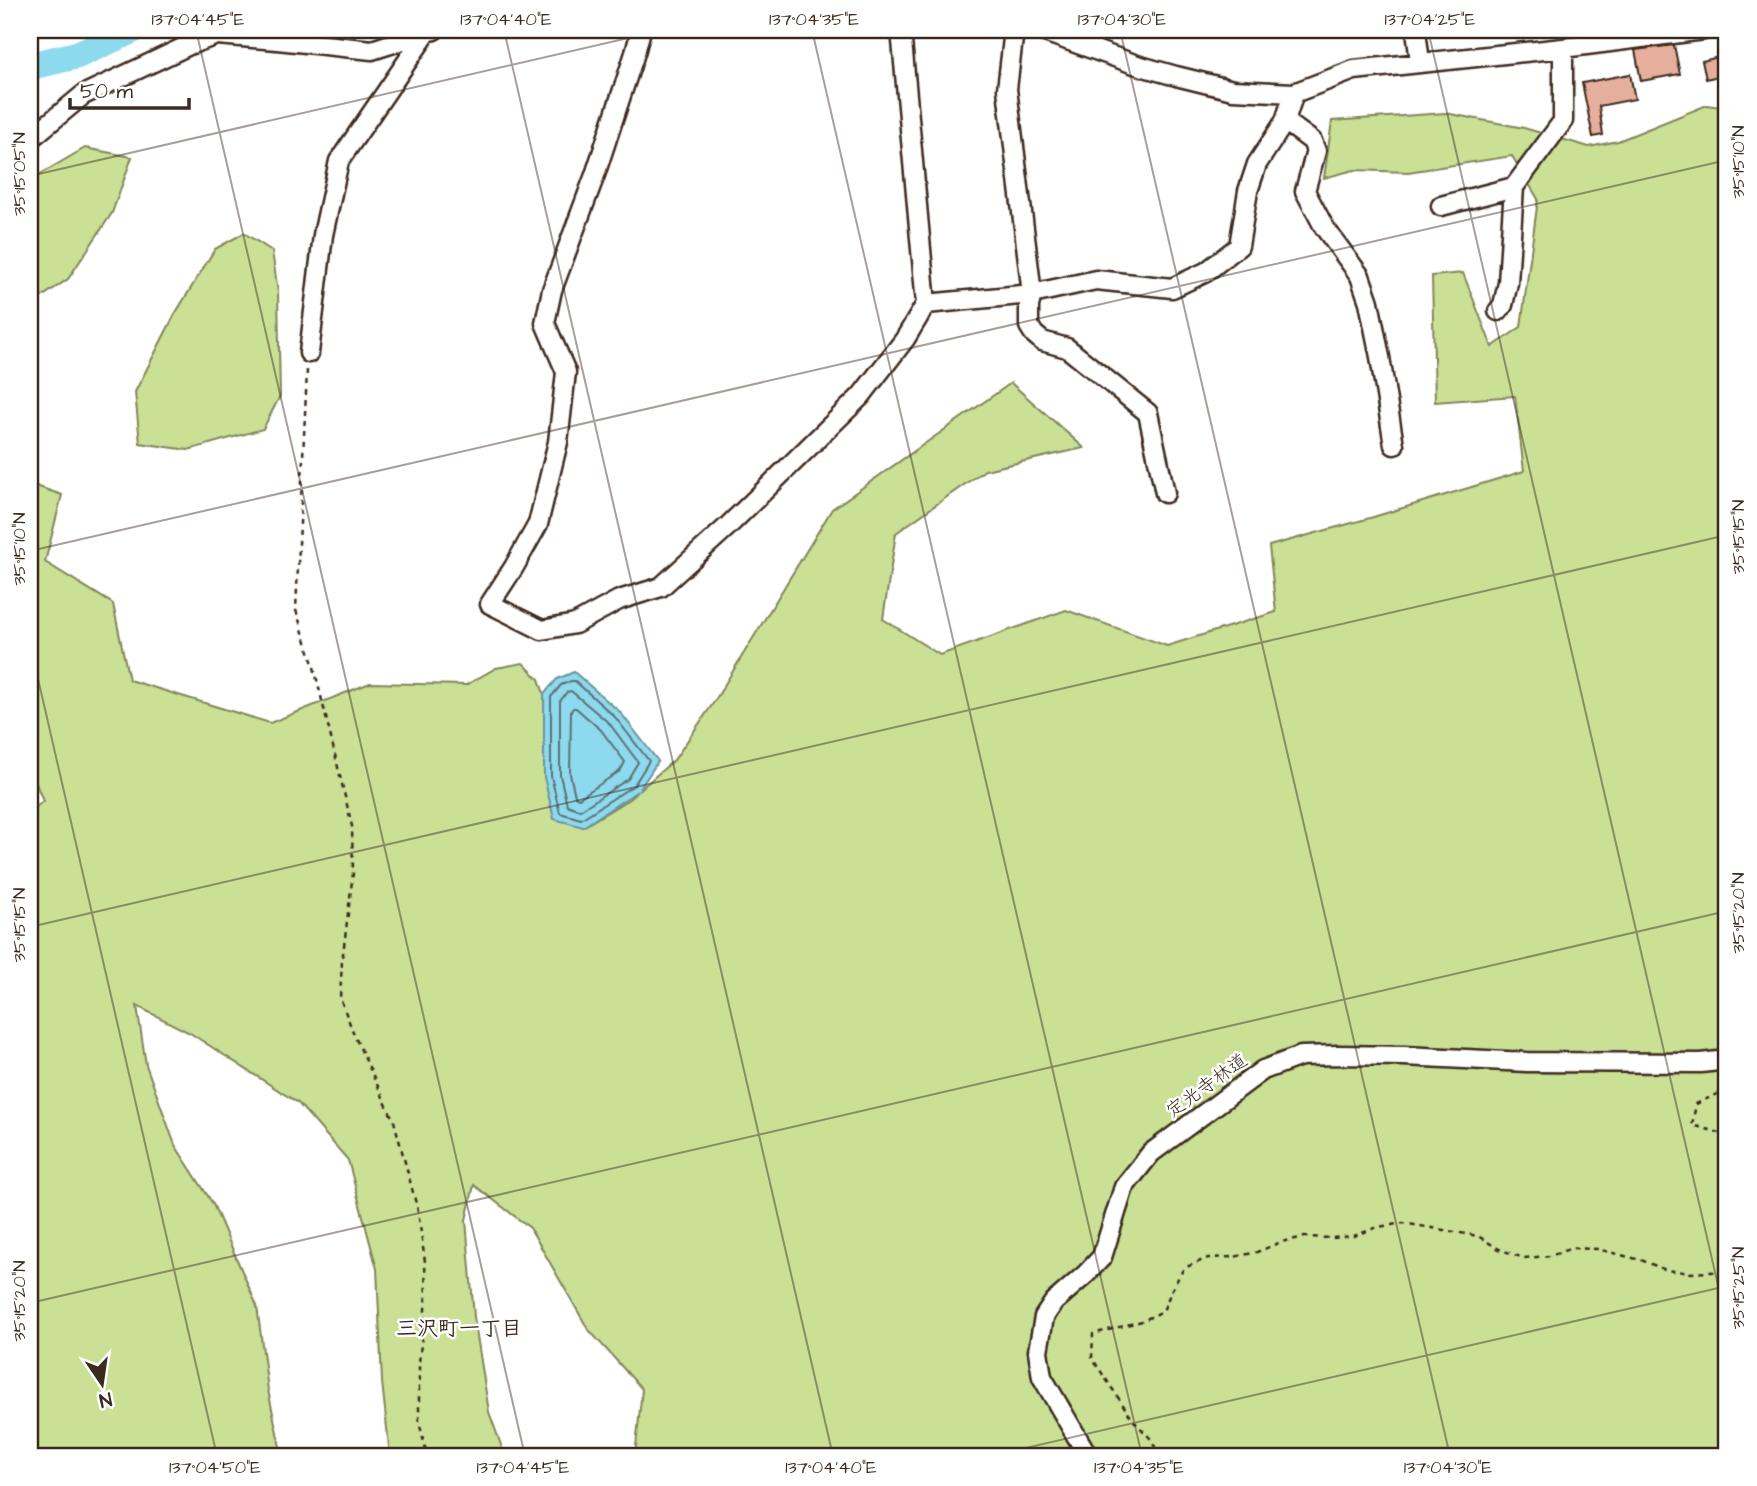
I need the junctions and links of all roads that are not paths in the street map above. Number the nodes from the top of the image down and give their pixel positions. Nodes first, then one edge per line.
1 (641, 30) edge
2 (901, 30) edge
3 (1014, 30) edge
4 (1039, 30) edge
5 (1416, 30) edge
6 (1704, 30) edge
7 (431, 31) edge
8 (1563, 48) junction
9 (1420, 62) junction
10 (1293, 93) junction
11 (1285, 121) junction
12 (30, 139) edge
13 (1514, 187) junction
14 (1441, 206) dead end
15 (1032, 294) junction
16 (926, 304) junction
17 (1498, 310) dead end
18 (309, 353) road end
19 (1394, 445) dead end
20 (1165, 493) dead end
21 (1727, 1060) edge
22 (1088, 1456) edge

1 - 16 street
2 - 16 street
3 - 15 street
4 - 10 street
5 - 9 street
6 - 8 street
7 - 12 street
7 - 18 street
8 - 9 street
8 - 13 street
9 - 10 street
10 - 11 street
11 - 15 street
11 - 19 street
13 - 14 street
13 - 17 street
15 - 16 street
15 - 20 street
21 - 22 street, 定光寺林道

